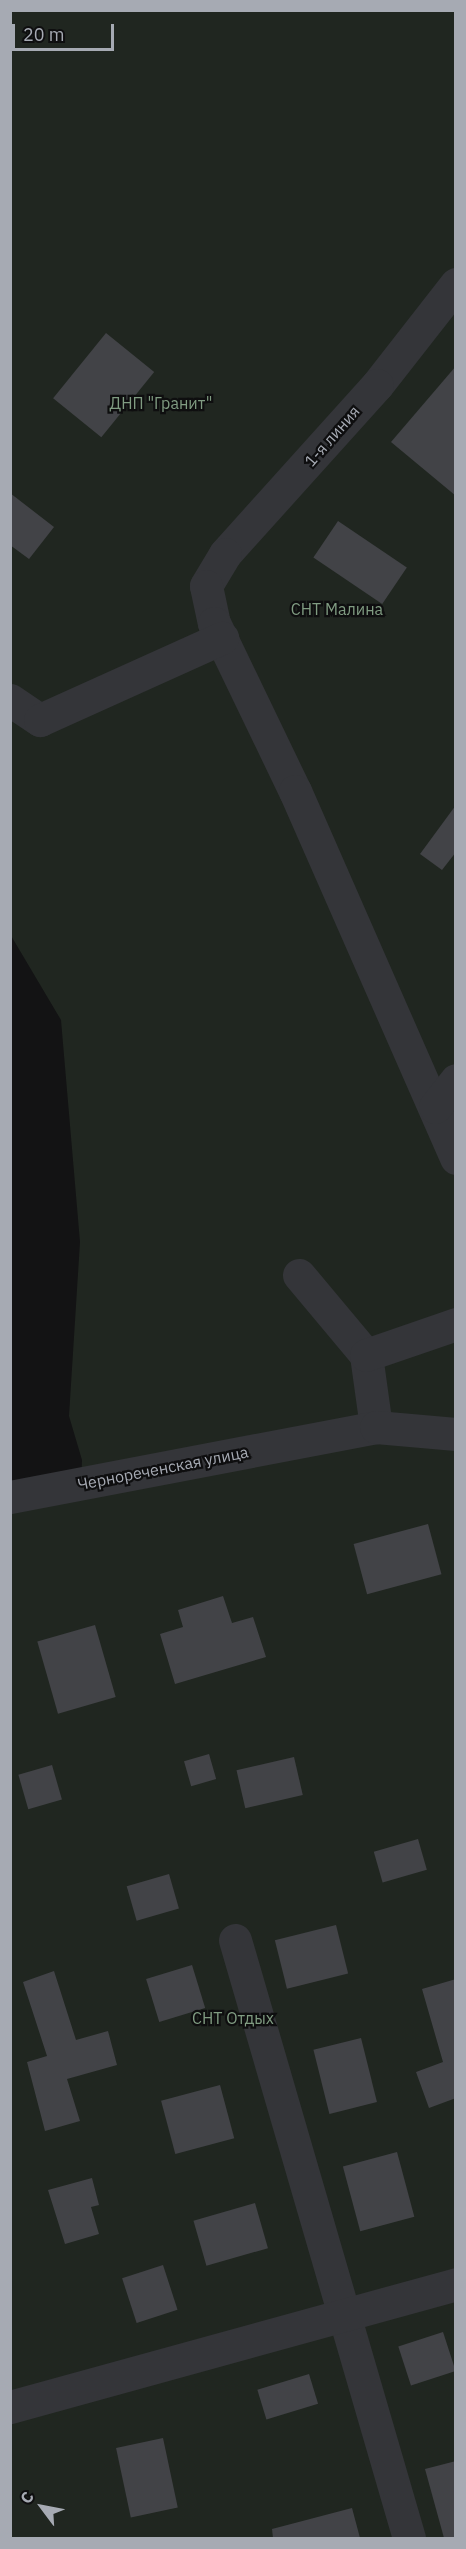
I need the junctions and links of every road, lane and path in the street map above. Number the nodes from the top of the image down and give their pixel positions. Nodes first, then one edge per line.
1 (456, 284) edge
2 (222, 638) junction
3 (10, 699) edge
4 (456, 1080) edge
5 (435, 1107) junction
6 (456, 1158) edge
7 (299, 1275) dead end
8 (456, 1324) edge
9 (366, 1354) junction
10 (376, 1427) junction
11 (456, 1434) edge
12 (10, 1497) edge
13 (235, 1940) dead end
14 (456, 2284) edge
15 (345, 2315) junction
16 (10, 2407) edge
17 (409, 2538) edge

1 - 2 street, 1-я линия
2 - 3 street
2 - 5 street
4 - 5 street
5 - 6 street
7 - 9 street
8 - 9 street
9 - 10 street
10 - 11 street, Чернореченская улица
10 - 12 street, Чернореченская улица
13 - 15 street
14 - 15 street
15 - 16 street
15 - 17 street

